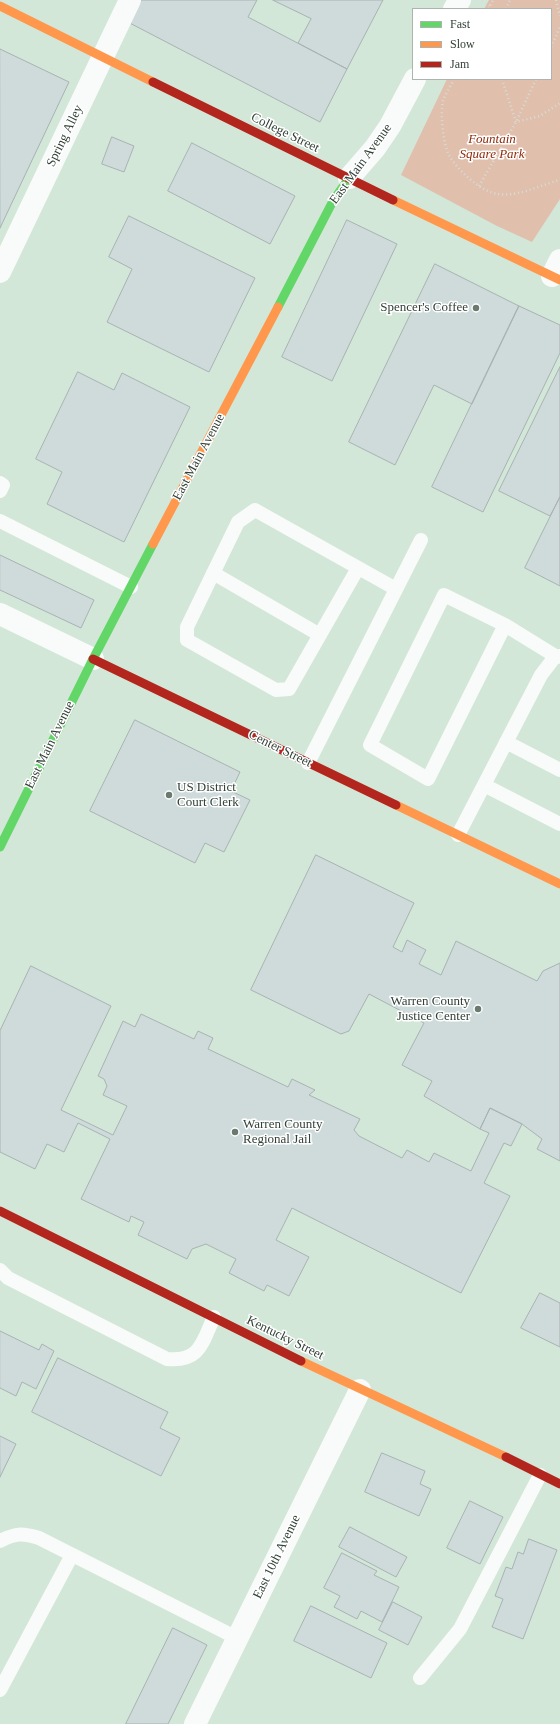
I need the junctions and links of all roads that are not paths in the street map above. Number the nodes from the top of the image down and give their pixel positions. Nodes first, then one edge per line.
1 (130, 0) edge
2 (0, 6) edge
3 (104, 57) junction
4 (414, 80) edge
5 (349, 178) junction
6 (0, 272) edge
7 (557, 272) edge
8 (0, 483) edge
9 (0, 491) edge
10 (0, 521) edge
11 (422, 540) dead end
12 (358, 568) junction
13 (213, 573) junction
14 (131, 587) junction
15 (396, 589) junction
16 (0, 614) edge
17 (505, 625) junction
18 (320, 634) junction
19 (559, 657) edge
20 (93, 659) junction
21 (506, 742) junction
22 (308, 763) junction
23 (560, 770) edge
24 (484, 785) junction
25 (560, 824) edge
26 (458, 835) junction
27 (0, 847) edge
28 (560, 884) edge
29 (2, 1218) edge
30 (0, 1270) edge
31 (214, 1317) junction
32 (360, 1390) junction
33 (540, 1475) junction
34 (560, 1484) edge
35 (0, 1541) edge
36 (72, 1555) junction
37 (237, 1638) junction
38 (420, 1678) dead end
39 (0, 1690) edge
40 (195, 1724) edge

1 - 3 street, Spring Alley
2 - 3 street, College Street
3 - 5 street, College Street
3 - 6 street, Spring Alley
4 - 5 street, East Main Avenue
5 - 7 street, College Street
5 - 14 street, East Main Avenue
8 - 9 lane
10 - 14 lane
11 - 15 lane
12 - 13 lane
12 - 15 lane
12 - 18 lane
13 - 18 lane
13 - 18 lane
14 - 20 street, East Main Avenue
15 - 22 lane
16 - 20 street, Center Street
17 - 17 lane
17 - 19 lane
19 - 21 lane
20 - 22 street, Center Street
20 - 27 street, East Main Avenue
21 - 23 lane
21 - 24 lane
22 - 26 street, Center Street
24 - 25 lane
24 - 26 lane
26 - 28 street, Center Street
29 - 31 street, Kentucky Street
30 - 31 lane
31 - 32 street, Kentucky Street
32 - 33 street, Kentucky Street
32 - 37 street, East 10th Avenue
33 - 34 street, Kentucky Street
33 - 38 lane
35 - 36 lane
36 - 37 lane
36 - 39 lane
37 - 40 street, East 10th Avenue

